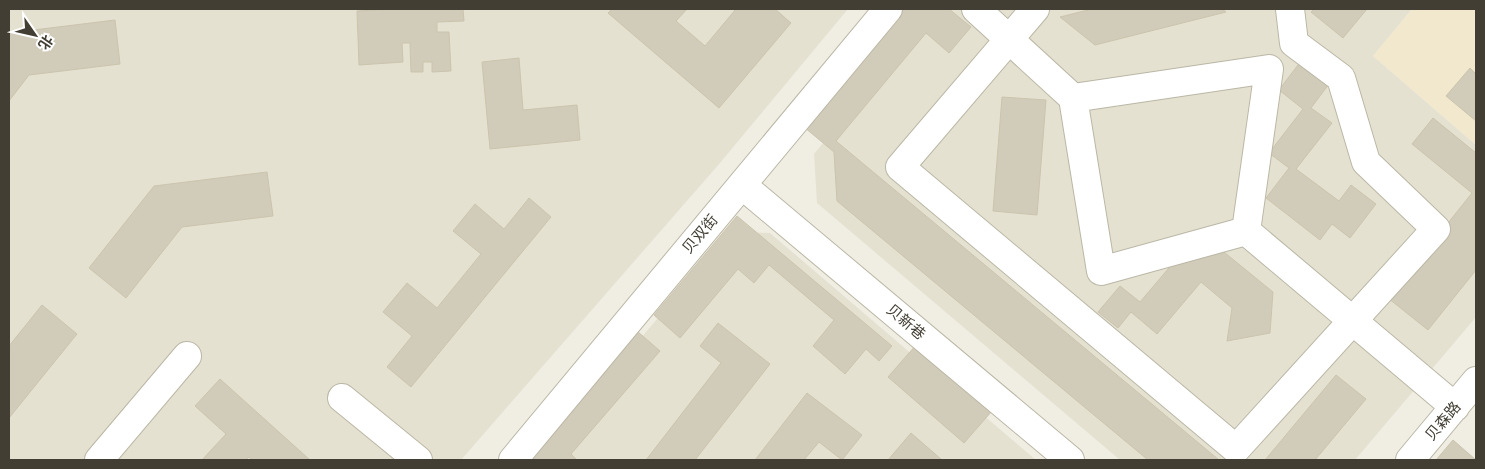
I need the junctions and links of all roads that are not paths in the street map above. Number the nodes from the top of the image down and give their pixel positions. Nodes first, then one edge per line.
1 (888, 9) edge
2 (976, 9) edge
3 (1035, 9) edge
4 (1290, 9) edge
5 (1010, 40) junction
6 (1294, 43) junction
7 (1269, 69) junction
8 (1073, 98) junction
9 (742, 185) junction
10 (1246, 231) junction
11 (1352, 320) junction
12 (187, 356) dead end
13 (1476, 381) edge
14 (342, 398) dead end
15 (1454, 407) junction
16 (99, 460) edge
17 (418, 460) edge
18 (513, 460) edge
19 (1070, 460) edge
20 (1410, 460) edge

1 - 9 street, 贝双街
2 - 5 street
3 - 5 street
4 - 6 street
5 - 8 street
5 - 11 street
6 - 7 street
6 - 11 street
7 - 8 street
7 - 10 street
8 - 10 street
9 - 18 street, 贝双街
9 - 19 street, 贝新巷
10 - 11 street
11 - 15 street
12 - 16 street
13 - 15 street, 贝森路
14 - 17 street
15 - 20 street, 贝森路

